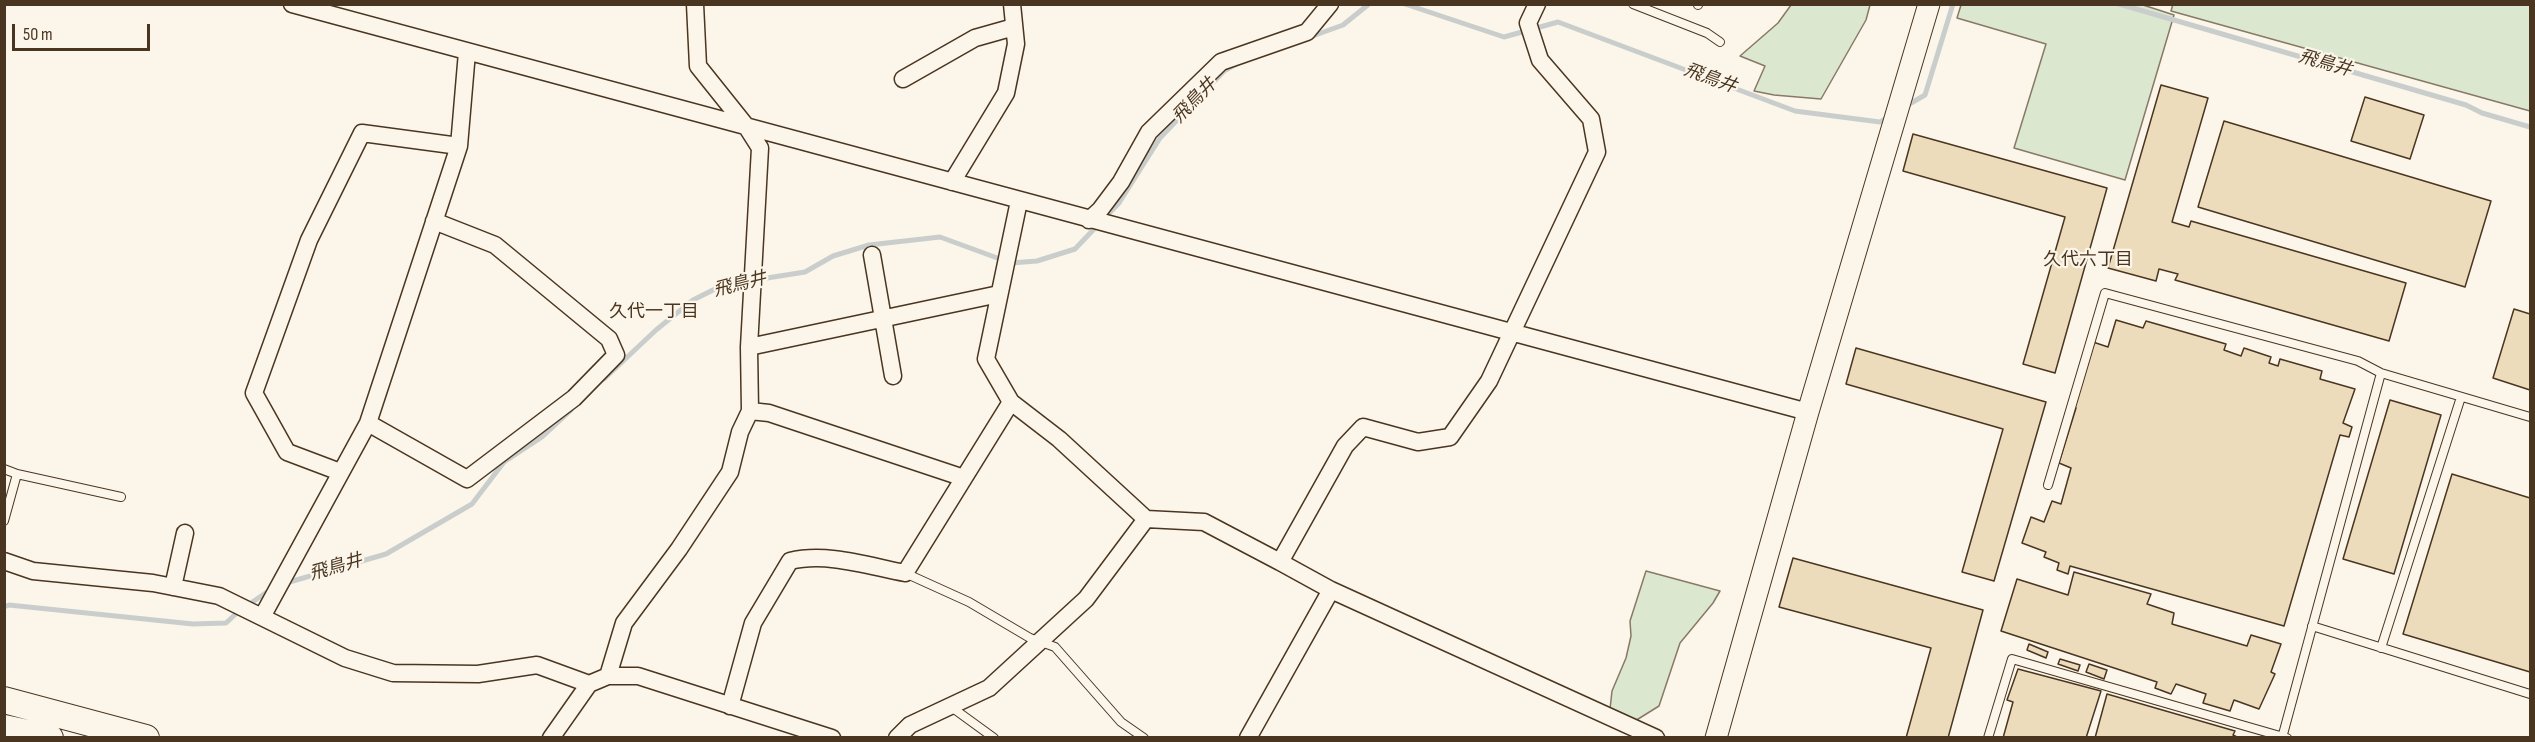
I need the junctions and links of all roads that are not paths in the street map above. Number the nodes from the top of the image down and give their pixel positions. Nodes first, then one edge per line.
1 (292, 4) edge
2 (694, 4) edge
3 (1012, 4) edge
4 (1330, 4) edge
5 (1537, 4) edge
6 (1633, 4) edge
7 (1929, 4) edge
8 (1014, 27) junction
9 (1720, 42) dead end
10 (467, 52) junction
11 (903, 79) dead end
12 (746, 126) junction
13 (459, 146) junction
14 (952, 182) junction
15 (1019, 201) junction
16 (1089, 220) junction
17 (435, 221) junction
18 (872, 255) dead end
19 (999, 294) junction
20 (884, 319) junction
21 (1512, 333) junction
22 (749, 347) junction
23 (2381, 373) junction
24 (893, 376) dead end
25 (2461, 397) junction
26 (1011, 402) junction
27 (750, 411) junction
28 (1808, 412) junction
29 (2530, 417) edge
30 (368, 423) junction
31 (4, 469) edge
32 (340, 472) junction
33 (17, 474) junction
34 (964, 478) junction
35 (2048, 485) dead end
36 (121, 497) dead end
37 (1146, 519) junction
38 (4, 521) edge
39 (185, 533) dead end
40 (4, 561) edge
41 (1280, 561) junction
42 (905, 573) junction
43 (173, 587) junction
44 (1331, 590) junction
45 (262, 617) junction
46 (2312, 626) junction
47 (1041, 642) junction
48 (2382, 648) junction
49 (608, 676) junction
50 (589, 684) junction
51 (2530, 694) edge
52 (4, 700) edge
53 (949, 705) junction
54 (730, 706) junction
55 (60, 714) junction
56 (4, 728) edge
57 (2284, 737) edge
58 (50, 738) edge
59 (146, 738) edge
60 (551, 738) edge
61 (831, 738) edge
62 (897, 738) edge
63 (994, 738) edge
64 (1144, 738) edge
65 (1248, 738) edge
66 (1656, 738) edge
67 (1716, 738) edge
68 (1988, 738) edge

1 - 10 street
2 - 12 street
3 - 8 street
4 - 16 street
5 - 21 street
6 - 9 lane
7 - 28 street
8 - 11 street
8 - 14 street
10 - 12 street
10 - 13 street
12 - 14 street
12 - 22 street
13 - 17 street
13 - 32 street
14 - 15 street
15 - 16 street
15 - 19 street
16 - 21 street
17 - 30 street
17 - 30 street
18 - 20 street
19 - 20 street
19 - 26 street
20 - 22 street
20 - 24 street
21 - 28 street
21 - 41 street
22 - 27 street
23 - 25 lane
23 - 35 lane
23 - 46 lane
25 - 29 lane
25 - 48 lane
26 - 34 street
26 - 37 street
27 - 34 street
27 - 49 street
28 - 67 street
30 - 32 street
31 - 33 lane
32 - 45 street
33 - 36 lane
33 - 38 lane
34 - 42 street
37 - 41 street
37 - 47 street
39 - 43 street
40 - 43 street
41 - 44 street
42 - 47 lane
42 - 54 street
43 - 45 street
44 - 65 street
44 - 66 street
45 - 50 street
46 - 48 lane
46 - 57 lane
47 - 53 street
47 - 64 lane
48 - 51 lane
49 - 50 street
49 - 54 street
50 - 60 street
52 - 55 main road
53 - 62 street
53 - 63 lane
54 - 61 street
55 - 58 street
55 - 59 main road
56 - 58 main road
57 - 68 lane

